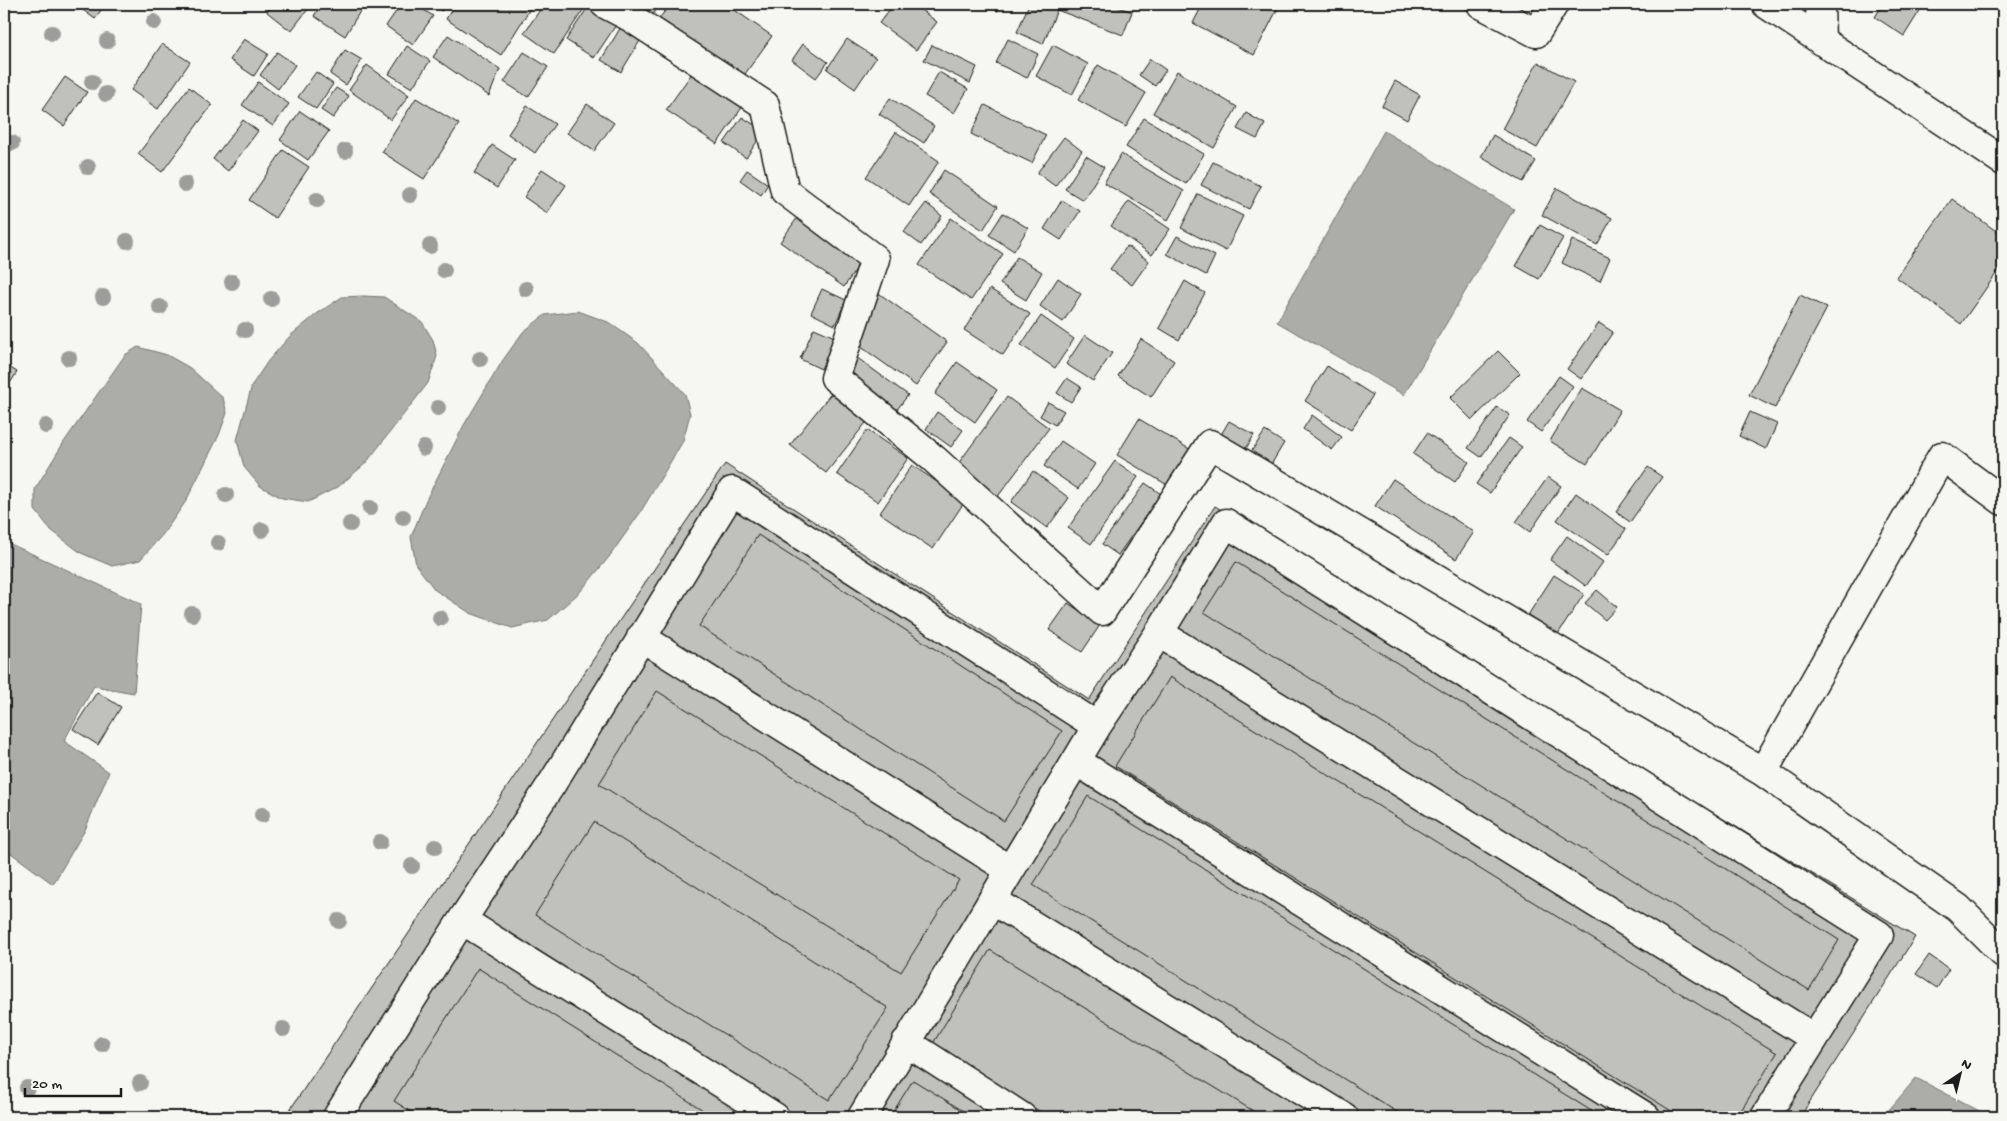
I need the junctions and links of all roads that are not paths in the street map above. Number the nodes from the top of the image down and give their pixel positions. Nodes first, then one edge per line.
1 (605, 4) edge
2 (1481, 4) edge
3 (1554, 4) edge
4 (1766, 4) edge
5 (1820, 4) edge
6 (1821, 41) junction
7 (2003, 162) edge
8 (2003, 501) edge
9 (1159, 632) junction
10 (641, 637) junction
11 (1097, 726) junction
12 (1076, 761) junction
13 (1763, 772) junction
14 (1010, 870) junction
15 (992, 900) junction
16 (462, 920) junction
17 (2003, 953) edge
18 (1814, 1038) junction
19 (906, 1042) junction
20 (337, 1117) edge
21 (775, 1117) edge
22 (862, 1117) edge
23 (1022, 1117) edge
24 (1344, 1117) edge
25 (1646, 1117) edge
26 (1765, 1117) edge

1 - 13 street
2 - 3 street
4 - 6 street
5 - 6 street
6 - 7 street
8 - 13 street
9 - 11 street
9 - 18 street
9 - 18 street
10 - 11 street
10 - 14 street
10 - 16 street
11 - 12 street
12 - 14 street
12 - 25 street
13 - 17 street
14 - 15 street
15 - 19 street
15 - 24 street
16 - 20 street
16 - 21 street
18 - 26 street
19 - 22 street
19 - 23 street

